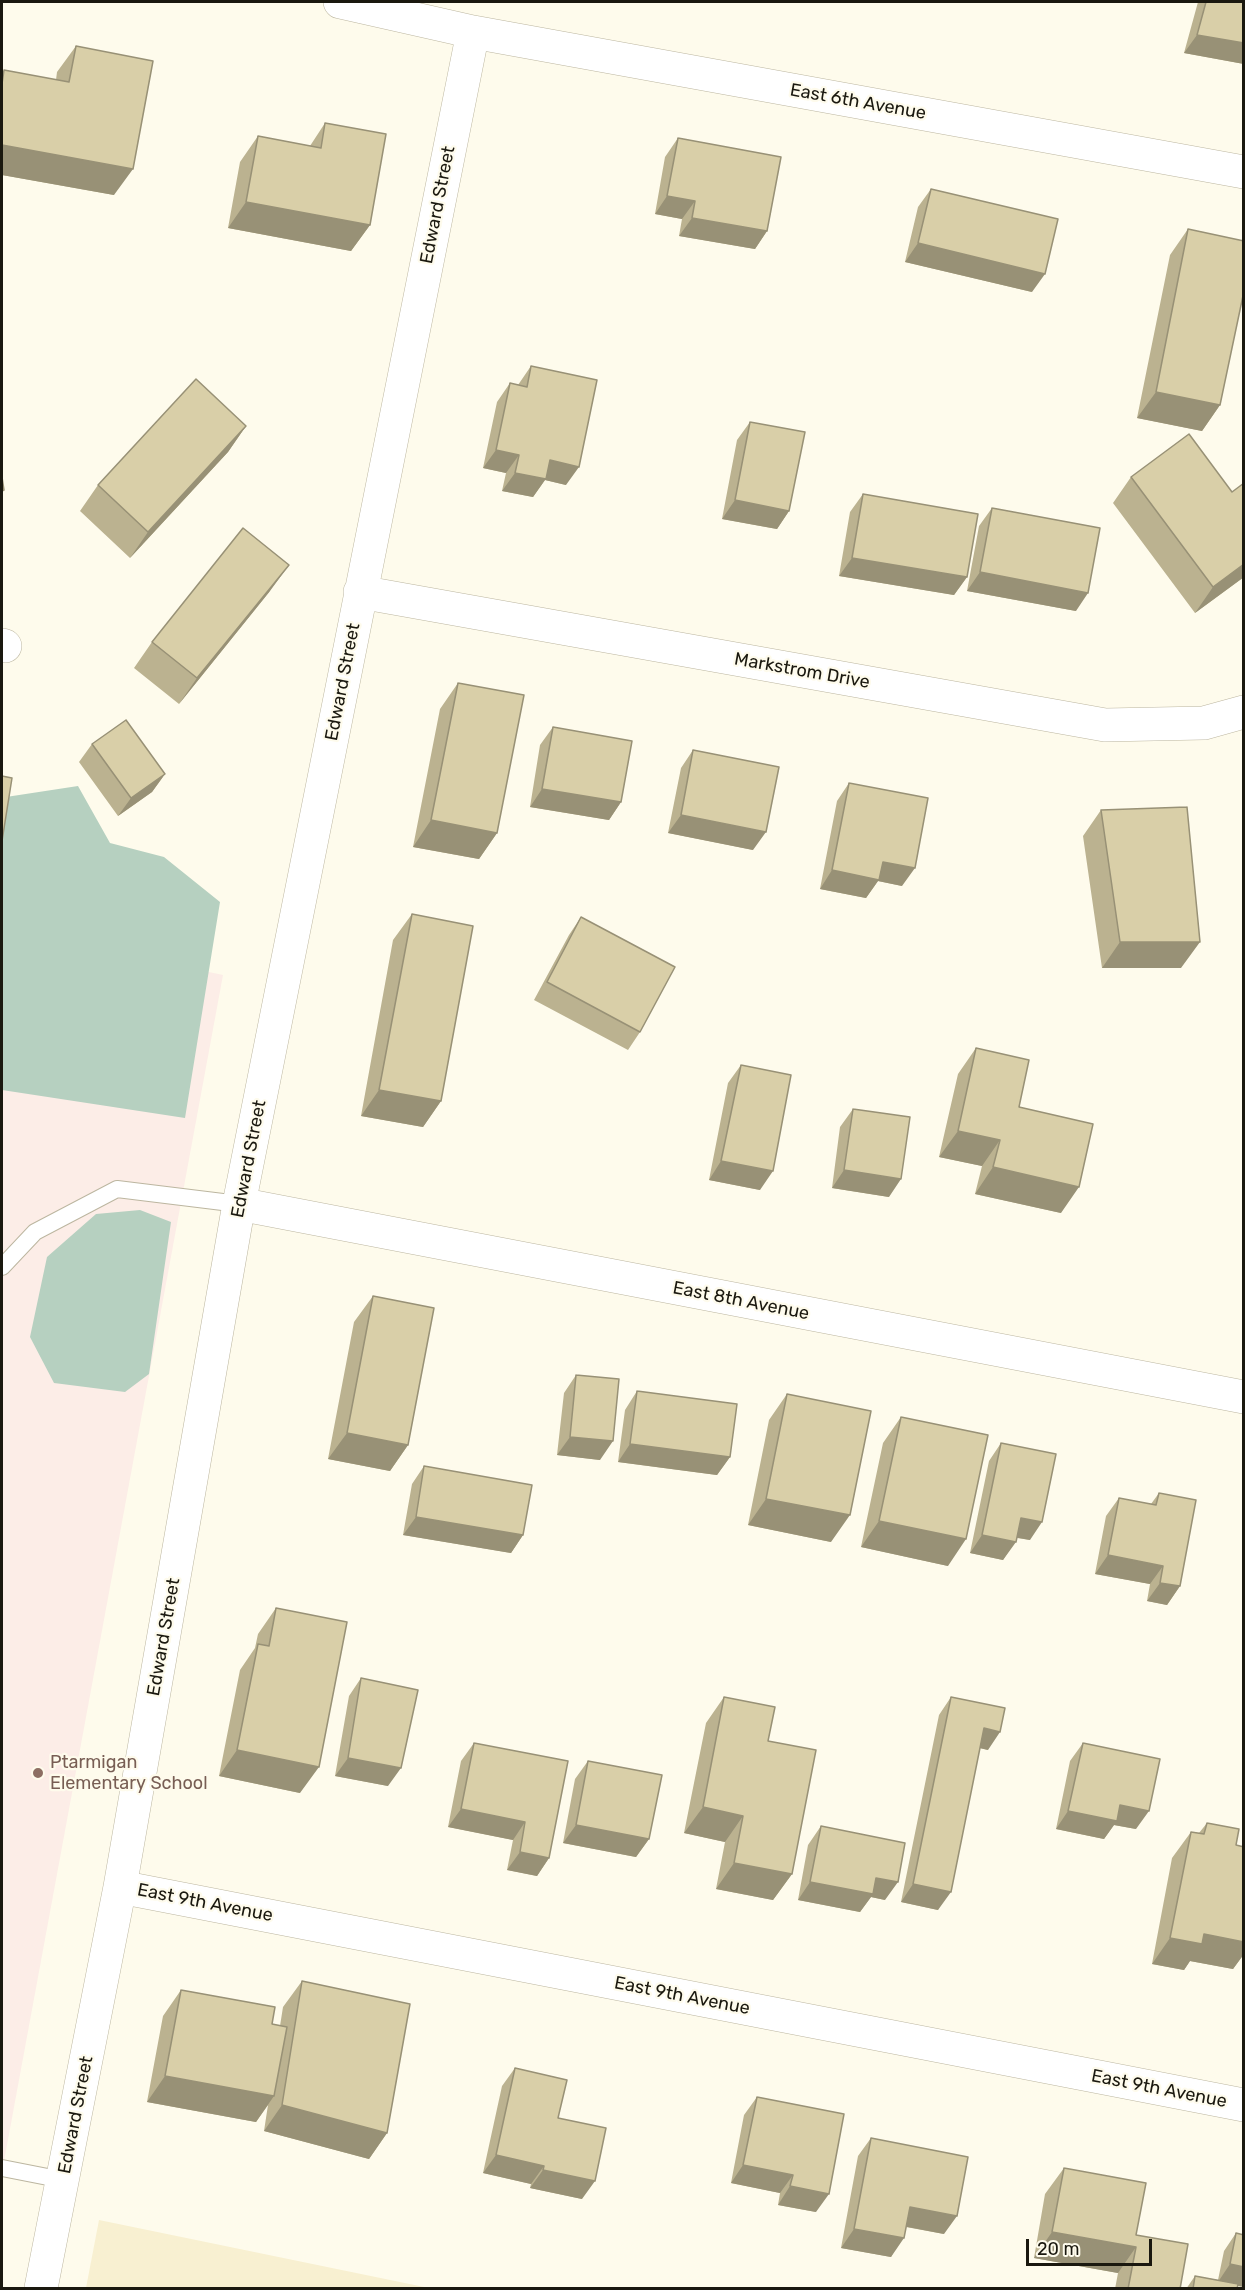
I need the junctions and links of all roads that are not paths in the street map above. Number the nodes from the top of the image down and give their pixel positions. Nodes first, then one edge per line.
1 (340, 2) edge
2 (473, 32) junction
3 (1244, 172) edge
4 (360, 592) junction
5 (1244, 712) edge
6 (239, 1204) junction
7 (2, 1267) edge
8 (1244, 1397) edge
9 (120, 1887) junction
10 (1244, 2105) edge
11 (2, 2168) edge
12 (63, 2180) junction
13 (41, 2289) edge

1 - 2 street, East 6th Avenue
2 - 3 street, East 6th Avenue
2 - 4 street, Edward Street
4 - 5 street, Markstrom Drive
4 - 6 street, Edward Street
6 - 7 lane
6 - 8 street, East 8th Avenue
6 - 9 street, Edward Street
9 - 10 street, East 9th Avenue
9 - 12 street, Edward Street
11 - 12 lane
12 - 13 street, Edward Street

